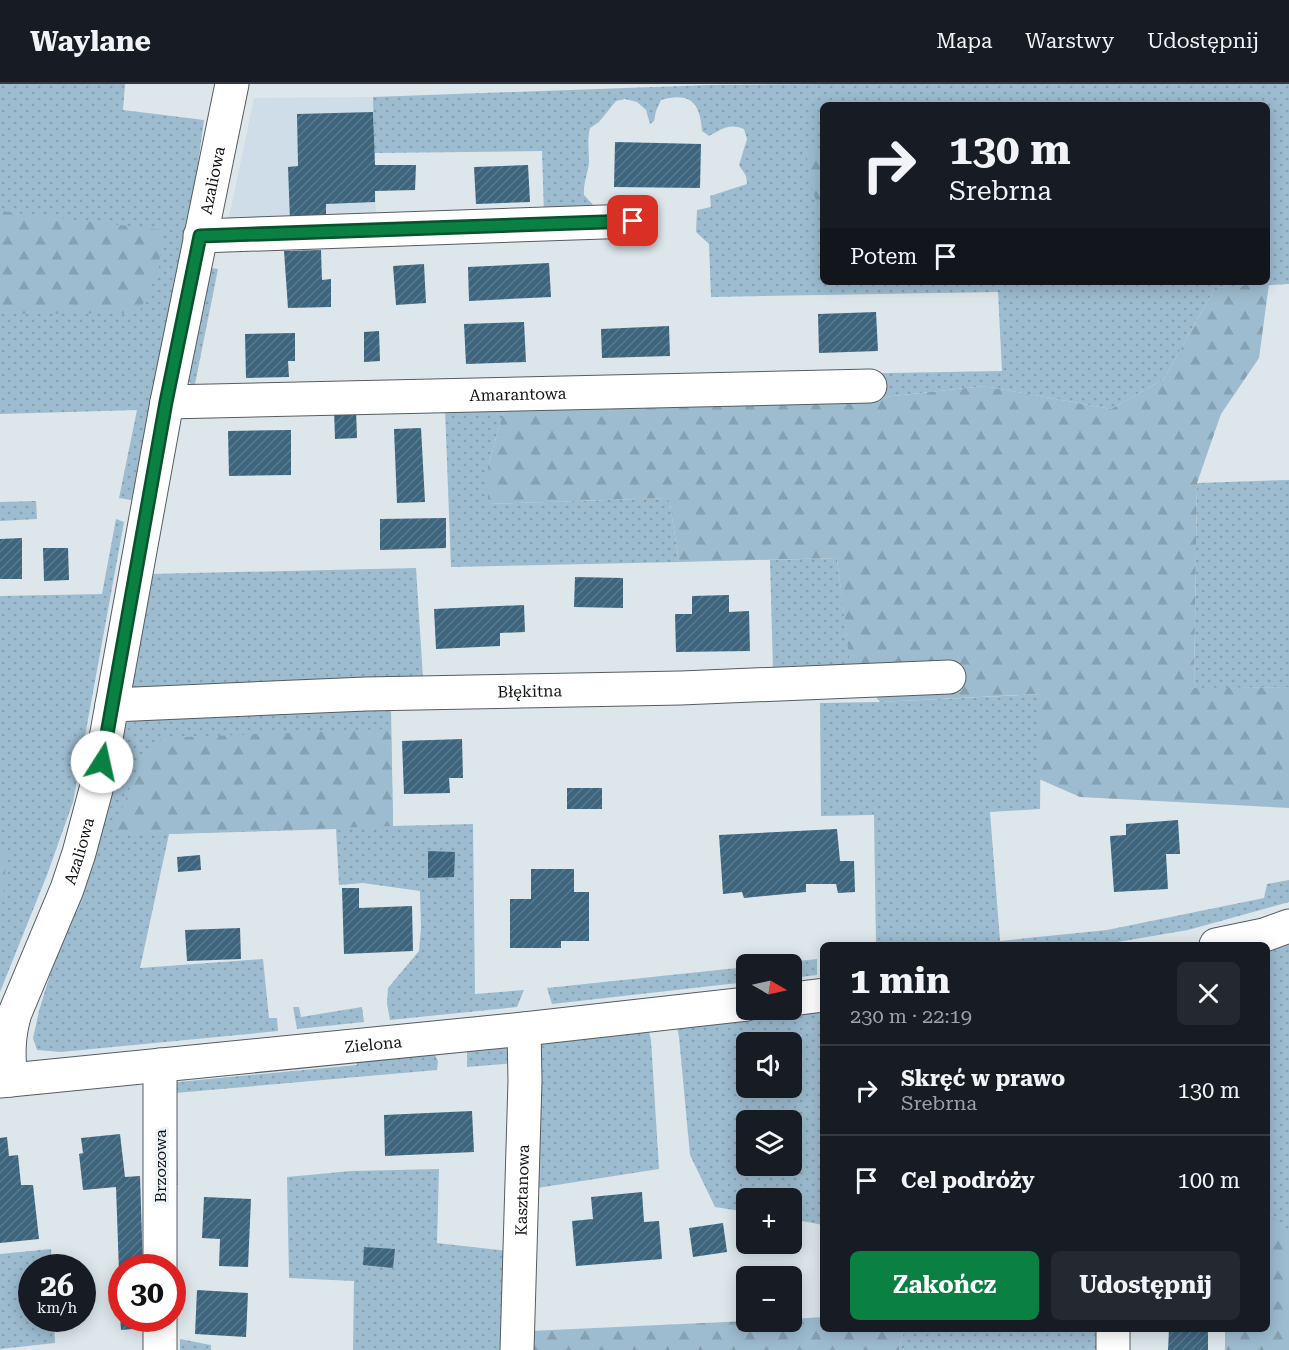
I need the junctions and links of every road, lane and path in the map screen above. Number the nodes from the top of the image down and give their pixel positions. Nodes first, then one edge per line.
1 (232, 84) edge
2 (633, 221) dead end
3 (200, 236) junction
4 (870, 386) dead end
5 (166, 402) junction
6 (949, 677) dead end
7 (112, 705) junction
8 (1289, 927) edge
9 (1230, 942) edge
10 (820, 996) edge
11 (802, 998) edge
12 (736, 1005) edge
13 (524, 1029) junction
14 (160, 1065) junction
15 (6, 1080) edge
16 (160, 1254) edge
17 (160, 1332) edge
18 (1113, 1332) edge
19 (160, 1350) edge
20 (517, 1350) edge
21 (1113, 1350) edge

1 - 3 street, Azaliowa
2 - 3 street
3 - 5 street, Azaliowa
4 - 5 street, Amarantowa
5 - 7 street, Azaliowa
6 - 7 street, Błękitna
7 - 15 street, Azaliowa
8 - 9 street
10 - 11 street
12 - 13 street, Zielona
13 - 14 street, Zielona
13 - 20 street, Kasztanowa
14 - 15 street, Zielona
14 - 16 street, Brzozowa
17 - 19 street
18 - 21 street

